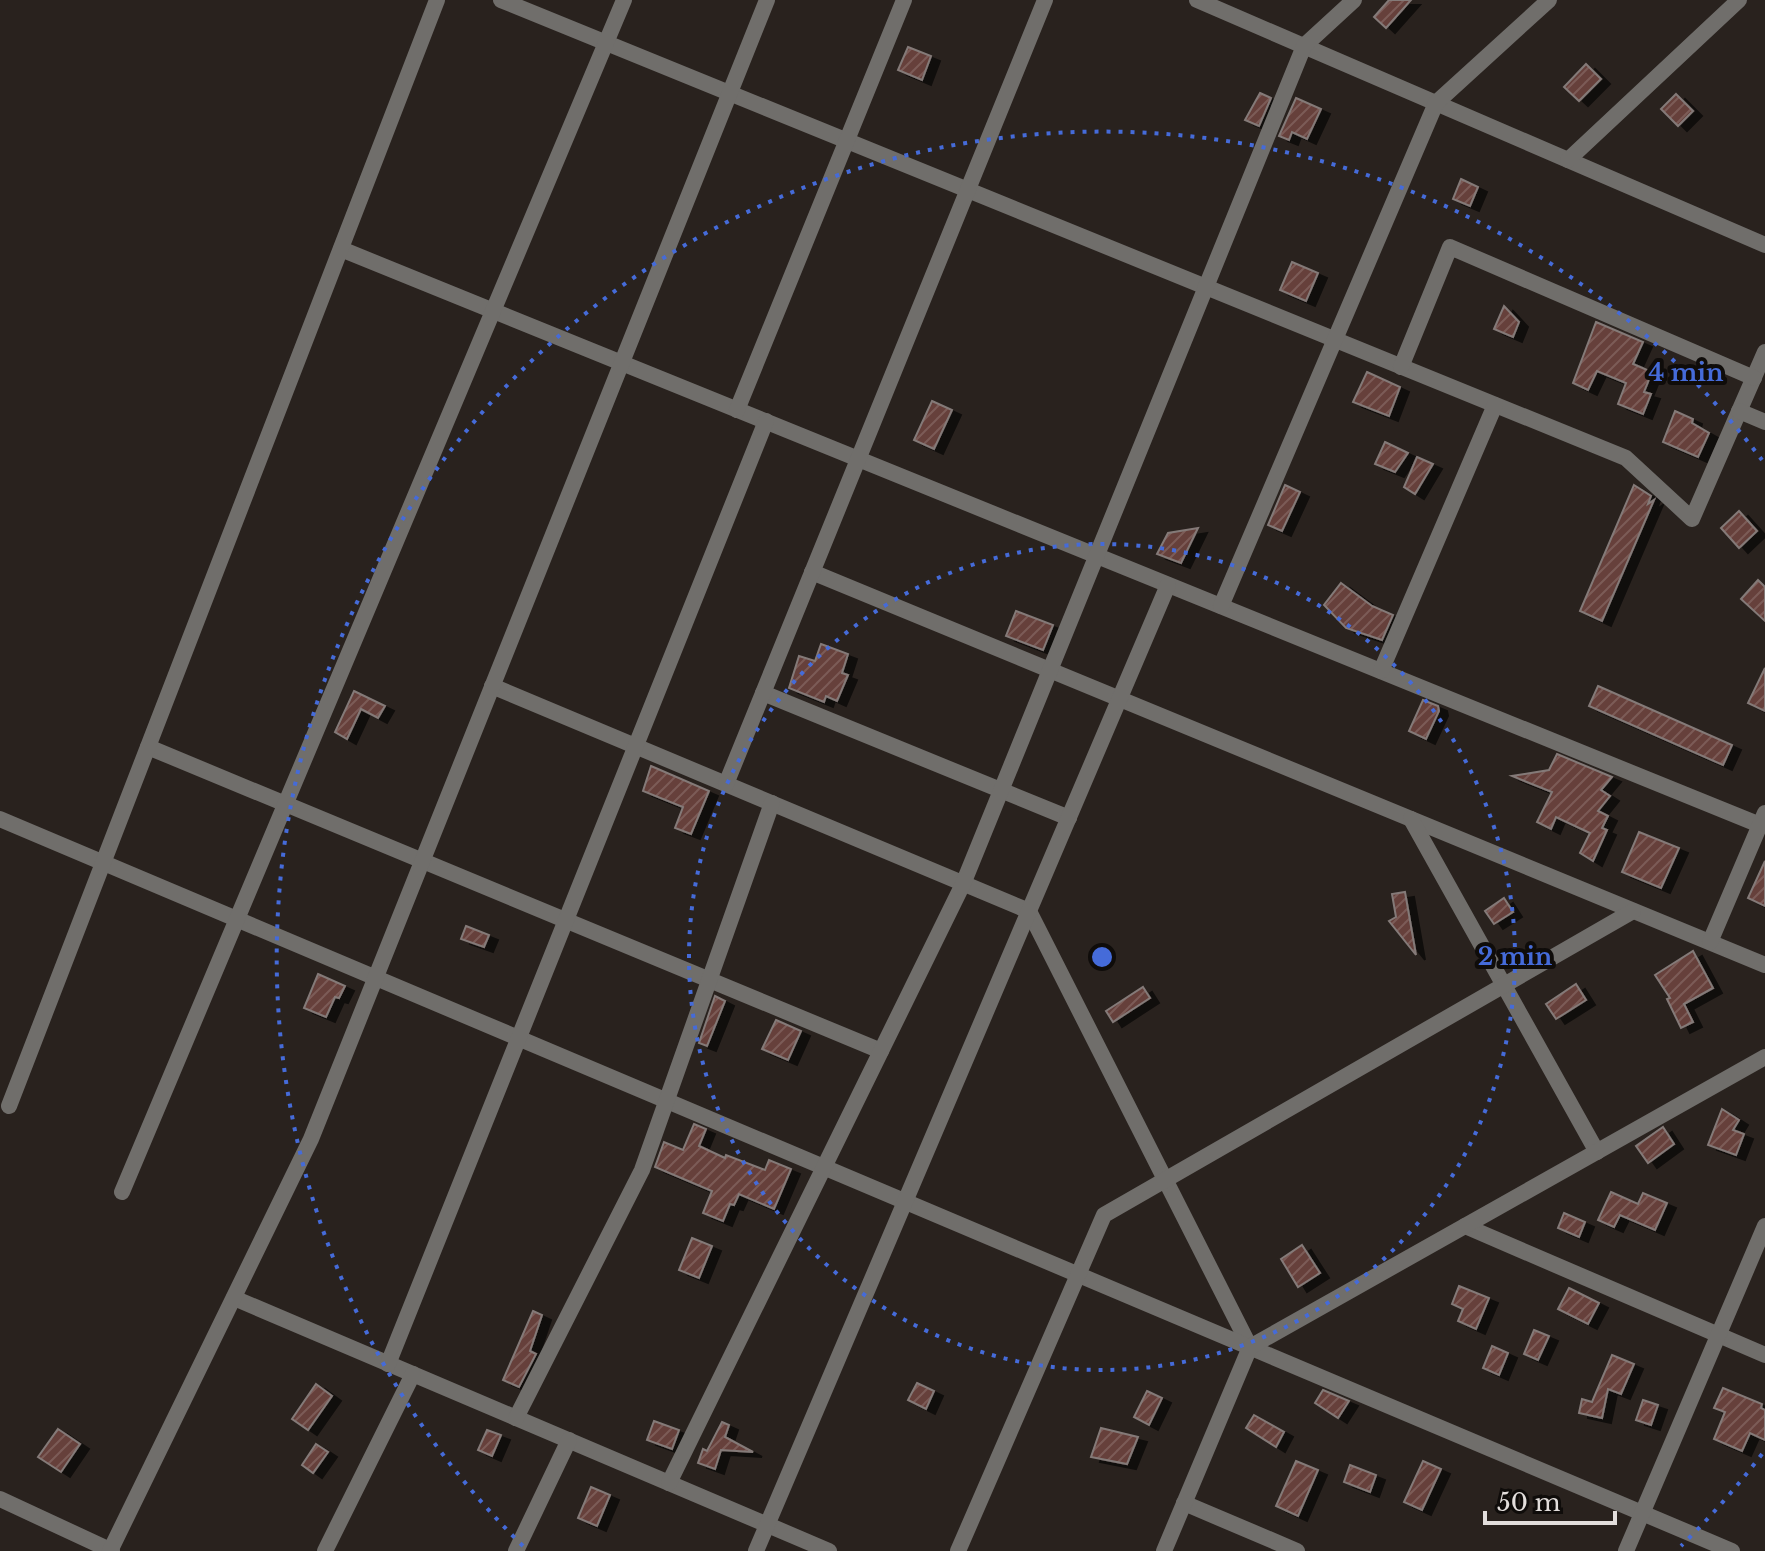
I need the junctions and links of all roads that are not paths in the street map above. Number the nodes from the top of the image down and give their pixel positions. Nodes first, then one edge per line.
1 (437, 0) edge
2 (501, 0) edge
3 (624, 0) edge
4 (767, 0) edge
5 (904, 0) edge
6 (1045, 0) edge
7 (1197, 0) edge
8 (1354, 0) edge
9 (1549, 0) edge
10 (1727, 4) edge
11 (606, 43) junction
12 (1304, 46) junction
13 (729, 93) junction
14 (1436, 103) junction
15 (847, 141) junction
16 (1568, 160) junction
17 (967, 190) junction
18 (1765, 245) edge
19 (341, 249) junction
20 (1206, 287) junction
21 (493, 311) junction
22 (1335, 340) junction
23 (1765, 352) edge
24 (622, 363) junction
25 (1401, 367) junction
26 (1754, 378) junction
27 (1495, 405) junction
28 (737, 410) junction
29 (1739, 411) junction
30 (766, 421) junction
31 (1765, 422) edge
32 (858, 459) junction
33 (1097, 556) junction
34 (812, 572) junction
35 (1168, 585) junction
36 (1221, 606) junction
37 (1050, 670) junction
38 (1381, 671) junction
39 (492, 686) junction
40 (763, 693) junction
41 (1120, 698) junction
42 (636, 746) junction
43 (148, 747) junction
44 (726, 784) junction
45 (1001, 790) junction
46 (772, 803) junction
47 (285, 804) junction
48 (1069, 818) junction
49 (0, 819) edge
50 (1411, 819) junction
51 (1763, 819) edge
52 (423, 861) junction
53 (103, 862) junction
54 (963, 884) junction
55 (1029, 911) junction
56 (1633, 911) junction
57 (237, 919) junction
58 (566, 920) junction
59 (1710, 942) junction
60 (1765, 965) edge
61 (376, 978) junction
62 (709, 979) junction
63 (1504, 985) junction
64 (519, 1038) junction
65 (881, 1051) junction
66 (1765, 1057) edge
67 (667, 1101) junction
68 (9, 1106) dead end
69 (1597, 1152) junction
70 (824, 1167) junction
71 (1165, 1180) junction
72 (122, 1192) dead end
73 (905, 1202) junction
74 (1465, 1226) junction
75 (1765, 1226) edge
76 (1078, 1275) junction
77 (234, 1298) junction
78 (1718, 1335) junction
79 (1250, 1347) junction
80 (1765, 1355) edge
81 (388, 1364) junction
82 (413, 1374) junction
83 (516, 1418) junction
84 (569, 1440) junction
85 (669, 1483) junction
86 (0, 1499) edge
87 (1184, 1503) junction
88 (1642, 1513) junction
89 (768, 1525) junction
90 (111, 1551) edge
91 (325, 1551) edge
92 (516, 1551) edge
93 (756, 1551) edge
94 (829, 1551) edge
95 (958, 1551) edge
96 (1164, 1551) edge
97 (1297, 1551) edge
98 (1626, 1551) edge
99 (1732, 1551) edge

1 - 19 street
2 - 11 street
3 - 11 street
4 - 13 street
5 - 15 street
6 - 17 street
7 - 12 street
8 - 12 street
9 - 14 street
10 - 16 street
11 - 13 street
11 - 21 street
12 - 14 street
12 - 20 street
13 - 15 street
13 - 24 street
14 - 16 street
14 - 22 street
15 - 17 street
15 - 28 street
16 - 18 street
17 - 20 street
17 - 32 street
19 - 21 street
19 - 43 street
20 - 22 street
20 - 33 street
21 - 24 street
21 - 47 street
22 - 25 street
22 - 36 street
23 - 26 street
24 - 28 street
24 - 39 street
25 - 26 street
25 - 27 street
26 - 29 street
27 - 29 street
27 - 38 street
28 - 30 street
29 - 31 street
30 - 32 street
30 - 42 street
32 - 33 street
32 - 34 street
33 - 35 street
33 - 37 street
34 - 37 street
34 - 40 street
35 - 36 street
35 - 41 street
36 - 38 street
37 - 41 street
37 - 45 street
38 - 51 street
39 - 42 street
39 - 52 street
40 - 44 street
40 - 45 street
41 - 48 street
41 - 50 street
42 - 44 street
42 - 58 street
43 - 47 street
43 - 53 street
44 - 46 street
45 - 48 street
45 - 54 street
46 - 54 street
46 - 62 street
47 - 52 street
47 - 57 street
48 - 55 street
49 - 53 street
50 - 56 street
50 - 63 street
51 - 59 street
52 - 58 street
52 - 61 street
53 - 57 street
53 - 68 street
54 - 55 street
54 - 65 street
55 - 71 street
55 - 73 street
56 - 59 street
56 - 63 street
57 - 61 street
57 - 72 street
58 - 62 street
58 - 64 street
59 - 60 street
61 - 64 street
61 - 77 street
62 - 65 street
62 - 67 street
63 - 69 street
63 - 71 street
64 - 67 street
64 - 81 street
65 - 70 street
66 - 69 street
67 - 70 street
67 - 83 street
69 - 74 street
70 - 73 street
70 - 85 street
71 - 76 street
71 - 79 street
73 - 76 street
73 - 89 street
74 - 78 street
74 - 79 street
75 - 78 street
76 - 79 street
76 - 95 street
77 - 81 street
77 - 90 street
78 - 80 street
78 - 88 street
79 - 87 street
79 - 88 street
81 - 82 street
82 - 83 street
82 - 91 street
83 - 84 street
84 - 85 street
84 - 92 street
85 - 89 street
86 - 90 street
87 - 96 street
87 - 97 street
88 - 98 street
88 - 99 street
89 - 93 street
89 - 94 street

